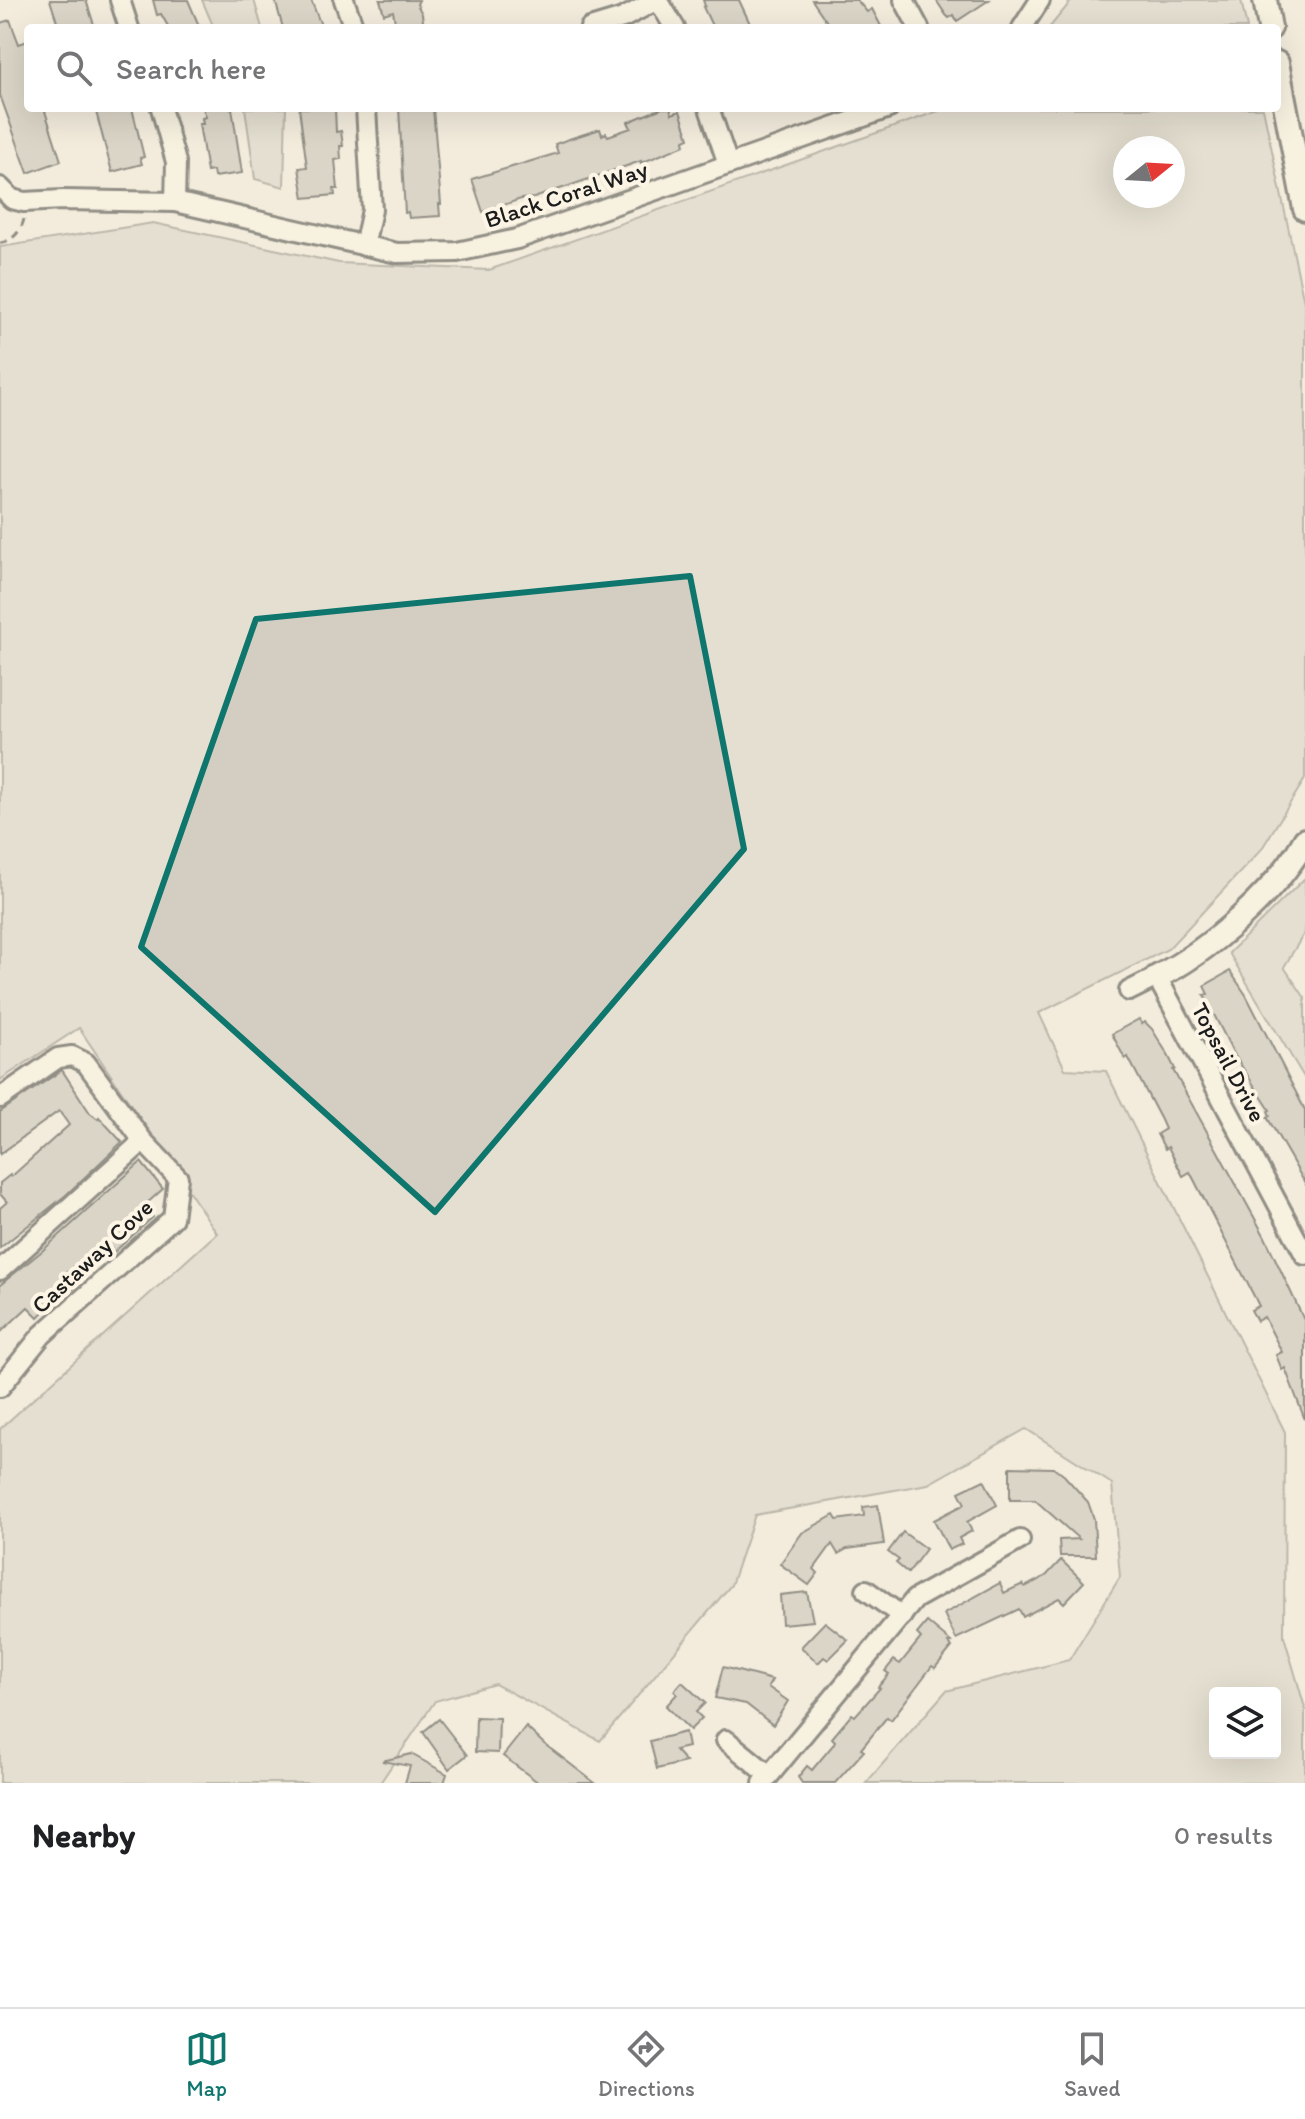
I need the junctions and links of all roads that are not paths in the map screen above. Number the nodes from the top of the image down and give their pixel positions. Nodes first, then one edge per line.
1 (120, 0) edge
2 (344, 0) edge
3 (658, 0) edge
4 (904, 0) edge
5 (1040, 0) edge
6 (1265, 0) edge
7 (128, 24) edge
8 (353, 24) edge
9 (603, 24) edge
10 (673, 24) edge
11 (917, 24) edge
12 (1025, 24) edge
13 (1269, 24) edge
14 (1281, 84) edge
15 (162, 112) edge
16 (366, 112) edge
17 (710, 112) edge
18 (878, 112) edge
19 (728, 164) junction
20 (13, 196) edge
21 (175, 202) junction
22 (1305, 209) edge
23 (364, 246) junction
24 (1305, 840) edge
25 (1157, 977) junction
26 (1129, 991) dead end
27 (0, 1098) edge
28 (143, 1141) junction
29 (1305, 1255) edge
30 (0, 1270) edge
31 (0, 1387) edge
32 (1020, 1540) dead end
33 (866, 1590) dead end
34 (902, 1616) junction
35 (726, 1740) dead end
36 (766, 1779) edge

1 - 7 street
2 - 8 street
3 - 9 street
3 - 10 street
4 - 11 street
5 - 12 street
6 - 13 street
14 - 22 street
15 - 21 street
16 - 23 street
17 - 19 street
18 - 19 street, Black Coral Way
19 - 23 street, Black Coral Way
20 - 21 street, Black Coral Way
21 - 23 street, Black Coral Way
24 - 25 street
25 - 26 street
25 - 29 street, Topsail Drive
27 - 28 street, Castaway Cove
28 - 30 street
28 - 31 street, Castaway Cove
32 - 34 street
33 - 34 street
34 - 36 street
35 - 36 street

